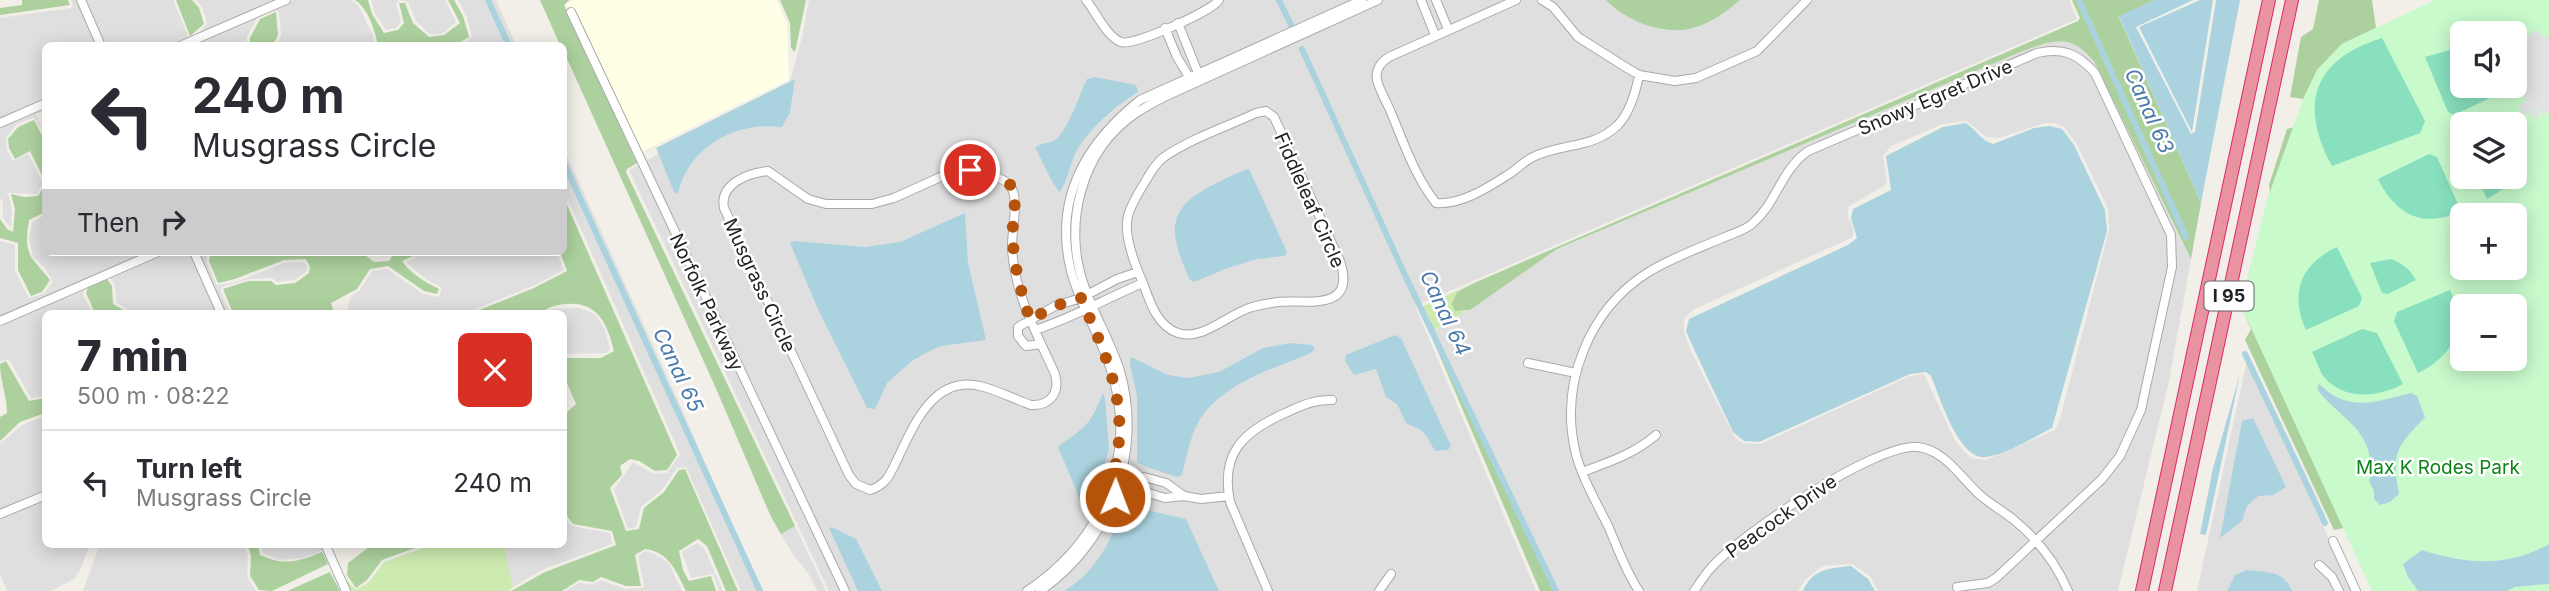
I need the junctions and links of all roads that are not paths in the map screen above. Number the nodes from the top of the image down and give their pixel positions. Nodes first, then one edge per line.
1 (81, 0) edge
2 (286, 0) edge
3 (1086, 0) edge
4 (1219, 0) edge
5 (1362, 0) edge
6 (1378, 0) edge
7 (1421, 0) edge
8 (1436, 0) edge
9 (1517, 0) edge
10 (1542, 0) edge
11 (1807, 0) edge
12 (2269, 0) edge
13 (2292, 0) edge
14 (571, 12) dead end
15 (1178, 23) junction
16 (1166, 28) junction
17 (1448, 29) junction
18 (1435, 35) junction
19 (99, 42) edge
20 (189, 42) edge
21 (1639, 75) junction
22 (1196, 79) junction
23 (42, 105) edge
24 (0, 123) edge
25 (149, 256) edge
26 (196, 256) edge
27 (1138, 272) junction
28 (1143, 283) junction
29 (1084, 296) junction
30 (1088, 306) junction
31 (220, 310) edge
32 (1030, 320) junction
33 (0, 321) edge
34 (1035, 330) junction
35 (1041, 344) junction
36 (1528, 363) dead end
37 (1576, 373) junction
38 (1332, 400) dead end
39 (1656, 435) dead end
40 (1582, 472) junction
41 (1117, 477) junction
42 (1157, 480) junction
43 (1133, 481) junction
44 (1153, 495) junction
45 (1184, 496) junction
46 (1229, 496) junction
47 (42, 497) edge
48 (0, 514) edge
49 (2037, 541) junction
50 (2333, 541) dead end
51 (327, 548) edge
52 (2319, 565) dead end
53 (1391, 574) dead end
54 (1957, 587) dead end
55 (346, 591) edge
56 (845, 591) edge
57 (1027, 591) edge
58 (1040, 591) edge
59 (1268, 591) edge
60 (1379, 591) edge
61 (1639, 591) edge
62 (1694, 591) edge
63 (2068, 591) edge
64 (2142, 591) edge
65 (2165, 591) edge
66 (2339, 591) edge
67 (2356, 591) edge

1 - 19 street
2 - 20 street
3 - 16 street
4 - 15 street
5 - 22 street
6 - 22 street
7 - 18 street
8 - 17 street
9 - 17 street
10 - 21 street
11 - 21 street
12 - 64 highway, I 95
13 - 65 highway, I 95
14 - 56 street, Norfolk Parkway
15 - 16 street
15 - 22 street
16 - 22 street
17 - 18 street
18 - 21 street
22 - 29 street
23 - 24 street
25 - 33 street
26 - 31 street
27 - 28 street, Fiddleleaf Circle
27 - 28 street, Fiddleleaf Circle
27 - 29 street
28 - 30 street
29 - 30 street
29 - 32 street
30 - 34 street
30 - 41 street
32 - 34 street, Musgrass Circle
32 - 35 street
32 - 35 street, Musgrass Circle
34 - 35 street, Musgrass Circle
36 - 37 street
37 - 40 street, Snowy Egret Drive
37 - 49 street, Snowy Egret Drive
38 - 46 street
39 - 40 street
40 - 61 street, Snowy Egret Drive
41 - 43 street
41 - 57 street
41 - 58 street
42 - 43 street
42 - 44 street
42 - 45 street
43 - 44 street
44 - 45 street
45 - 46 street
46 - 59 street
47 - 48 street
49 - 54 street, Snowy Egret Drive
49 - 62 street, Peacock Drive
49 - 63 street, Peacock Drive
50 - 67 street
51 - 55 street
52 - 66 street
53 - 60 street

